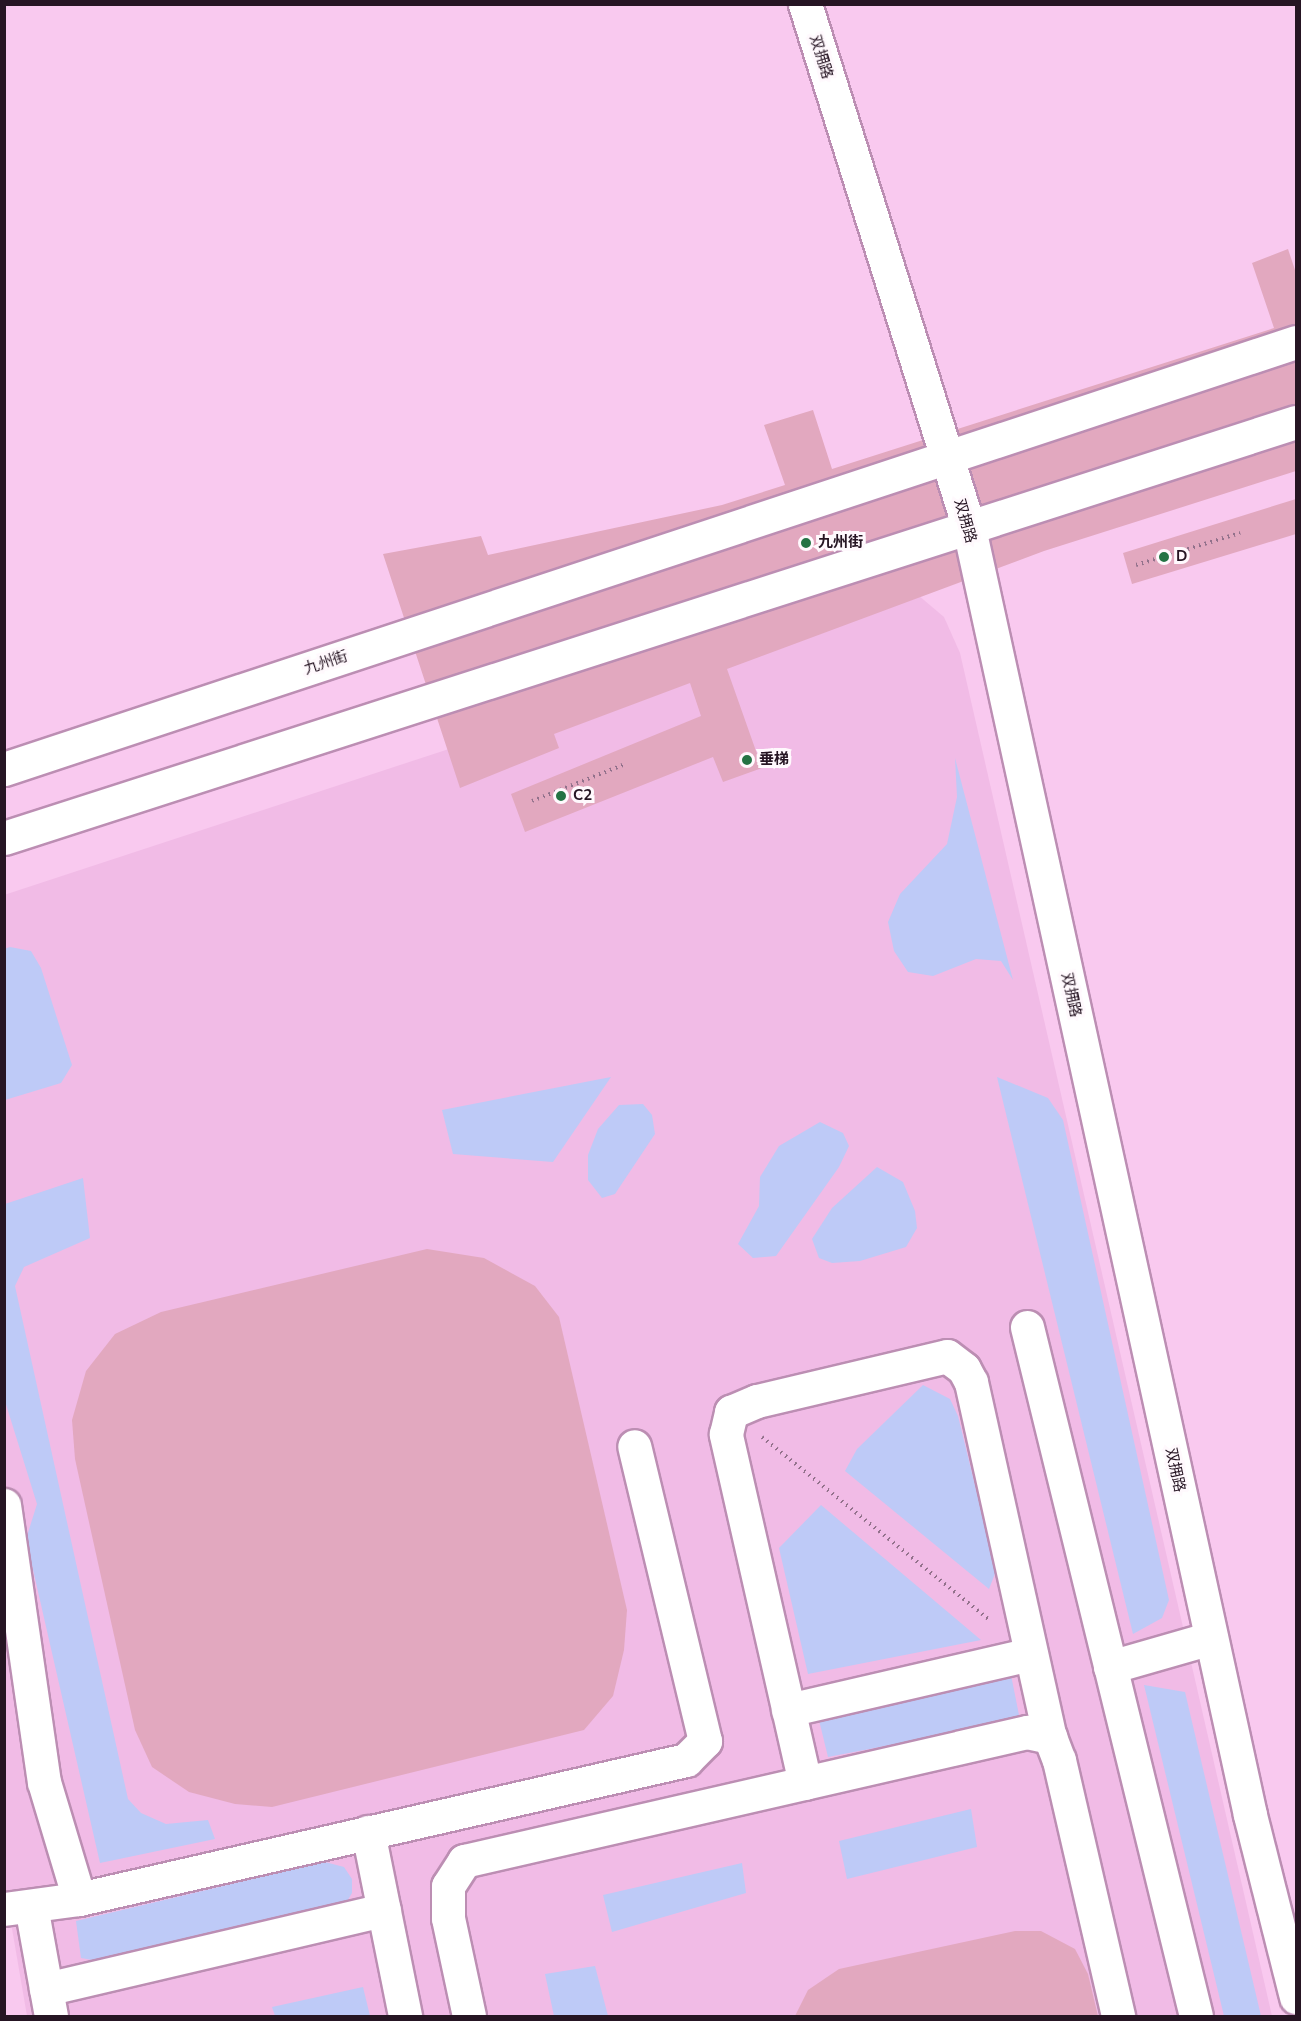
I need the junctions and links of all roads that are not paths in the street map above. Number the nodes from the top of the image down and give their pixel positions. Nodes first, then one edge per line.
1 (805, 4) edge
2 (1296, 342) edge
3 (1296, 422) edge
4 (945, 458) junction
5 (969, 528) junction
6 (4, 769) edge
7 (4, 838) edge
8 (1027, 1327) dead end
9 (634, 1446) dead end
10 (4, 1506) edge
11 (1211, 1638) junction
12 (1031, 1654) junction
13 (1110, 1667) junction
14 (788, 1710) junction
15 (1050, 1737) junction
16 (804, 1783) junction
17 (368, 1832) junction
18 (79, 1899) junction
19 (18, 1907) edge
20 (384, 1910) junction
21 (1296, 1997) edge
22 (48, 2003) edge
23 (405, 2016) edge
24 (469, 2016) edge
25 (1118, 2016) edge
26 (1196, 2016) edge

1 - 4 street, 双拥路
2 - 4 street, 九州街
3 - 5 street
4 - 5 street, 双拥路
4 - 6 street, 九州街
5 - 7 street
5 - 11 street, 双拥路
8 - 13 street
9 - 17 street
10 - 18 street
11 - 13 street
11 - 21 street, 双拥路
12 - 14 street
12 - 14 street
12 - 15 street
13 - 26 street
14 - 16 street
15 - 16 street
15 - 25 street
16 - 24 street
17 - 18 street
17 - 20 street
18 - 19 street
19 - 22 street
20 - 22 street
20 - 23 street

